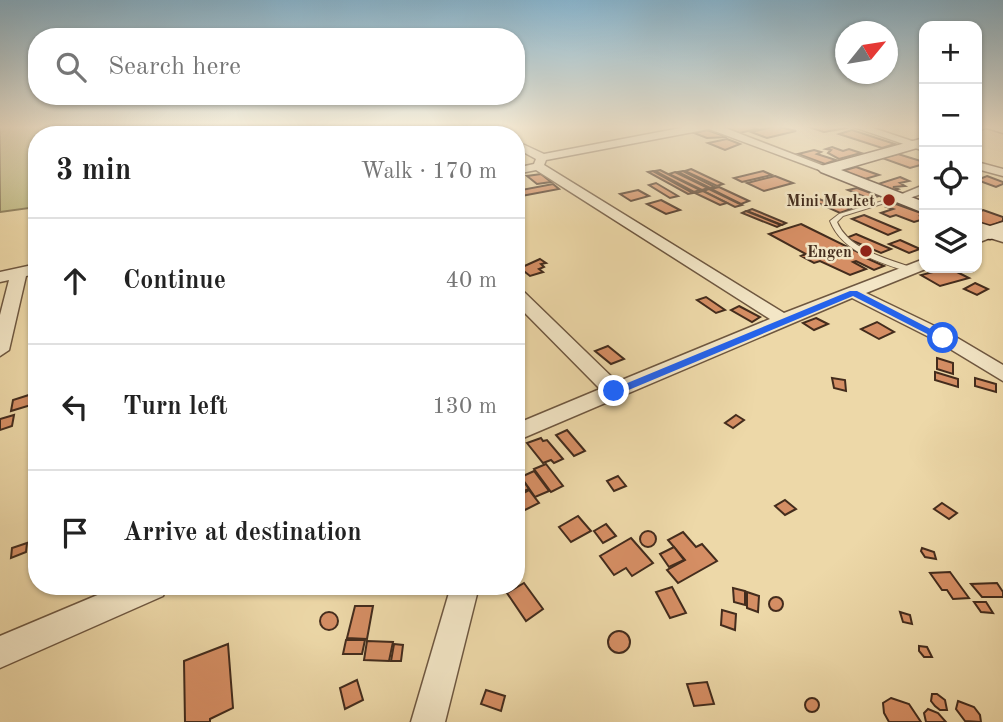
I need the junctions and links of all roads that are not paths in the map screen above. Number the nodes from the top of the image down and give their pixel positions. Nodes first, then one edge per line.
1 (537, 160) edge
2 (551, 160) edge
3 (801, 160) edge
4 (863, 160) edge
5 (540, 162) junction
6 (982, 167) edge
7 (525, 168) edge
8 (826, 169) junction
9 (990, 169) junction
10 (982, 171) edge
11 (1003, 173) edge
12 (919, 191) edge
13 (898, 198) junction
14 (919, 206) edge
15 (917, 267) edge
16 (28, 271) edge
17 (19, 273) junction
18 (0, 277) edge
19 (854, 293) junction
20 (525, 303) edge
21 (783, 320) junction
22 (0, 350) edge
23 (1003, 374) edge
24 (614, 391) junction
25 (525, 429) edge
26 (132, 595) edge
27 (463, 595) edge
28 (0, 652) edge
29 (428, 722) edge

1 - 5 street
2 - 5 street
3 - 8 street
4 - 8 main road
5 - 7 street
5 - 21 street
6 - 9 street
8 - 13 main road
9 - 10 street
9 - 11 street
12 - 13 street
13 - 14 main road
13 - 15 lane
15 - 19 street
16 - 17 street
17 - 18 street
17 - 22 street
19 - 21 street
19 - 23 street
20 - 24 street
21 - 24 street
24 - 25 street
26 - 28 street
27 - 29 street

